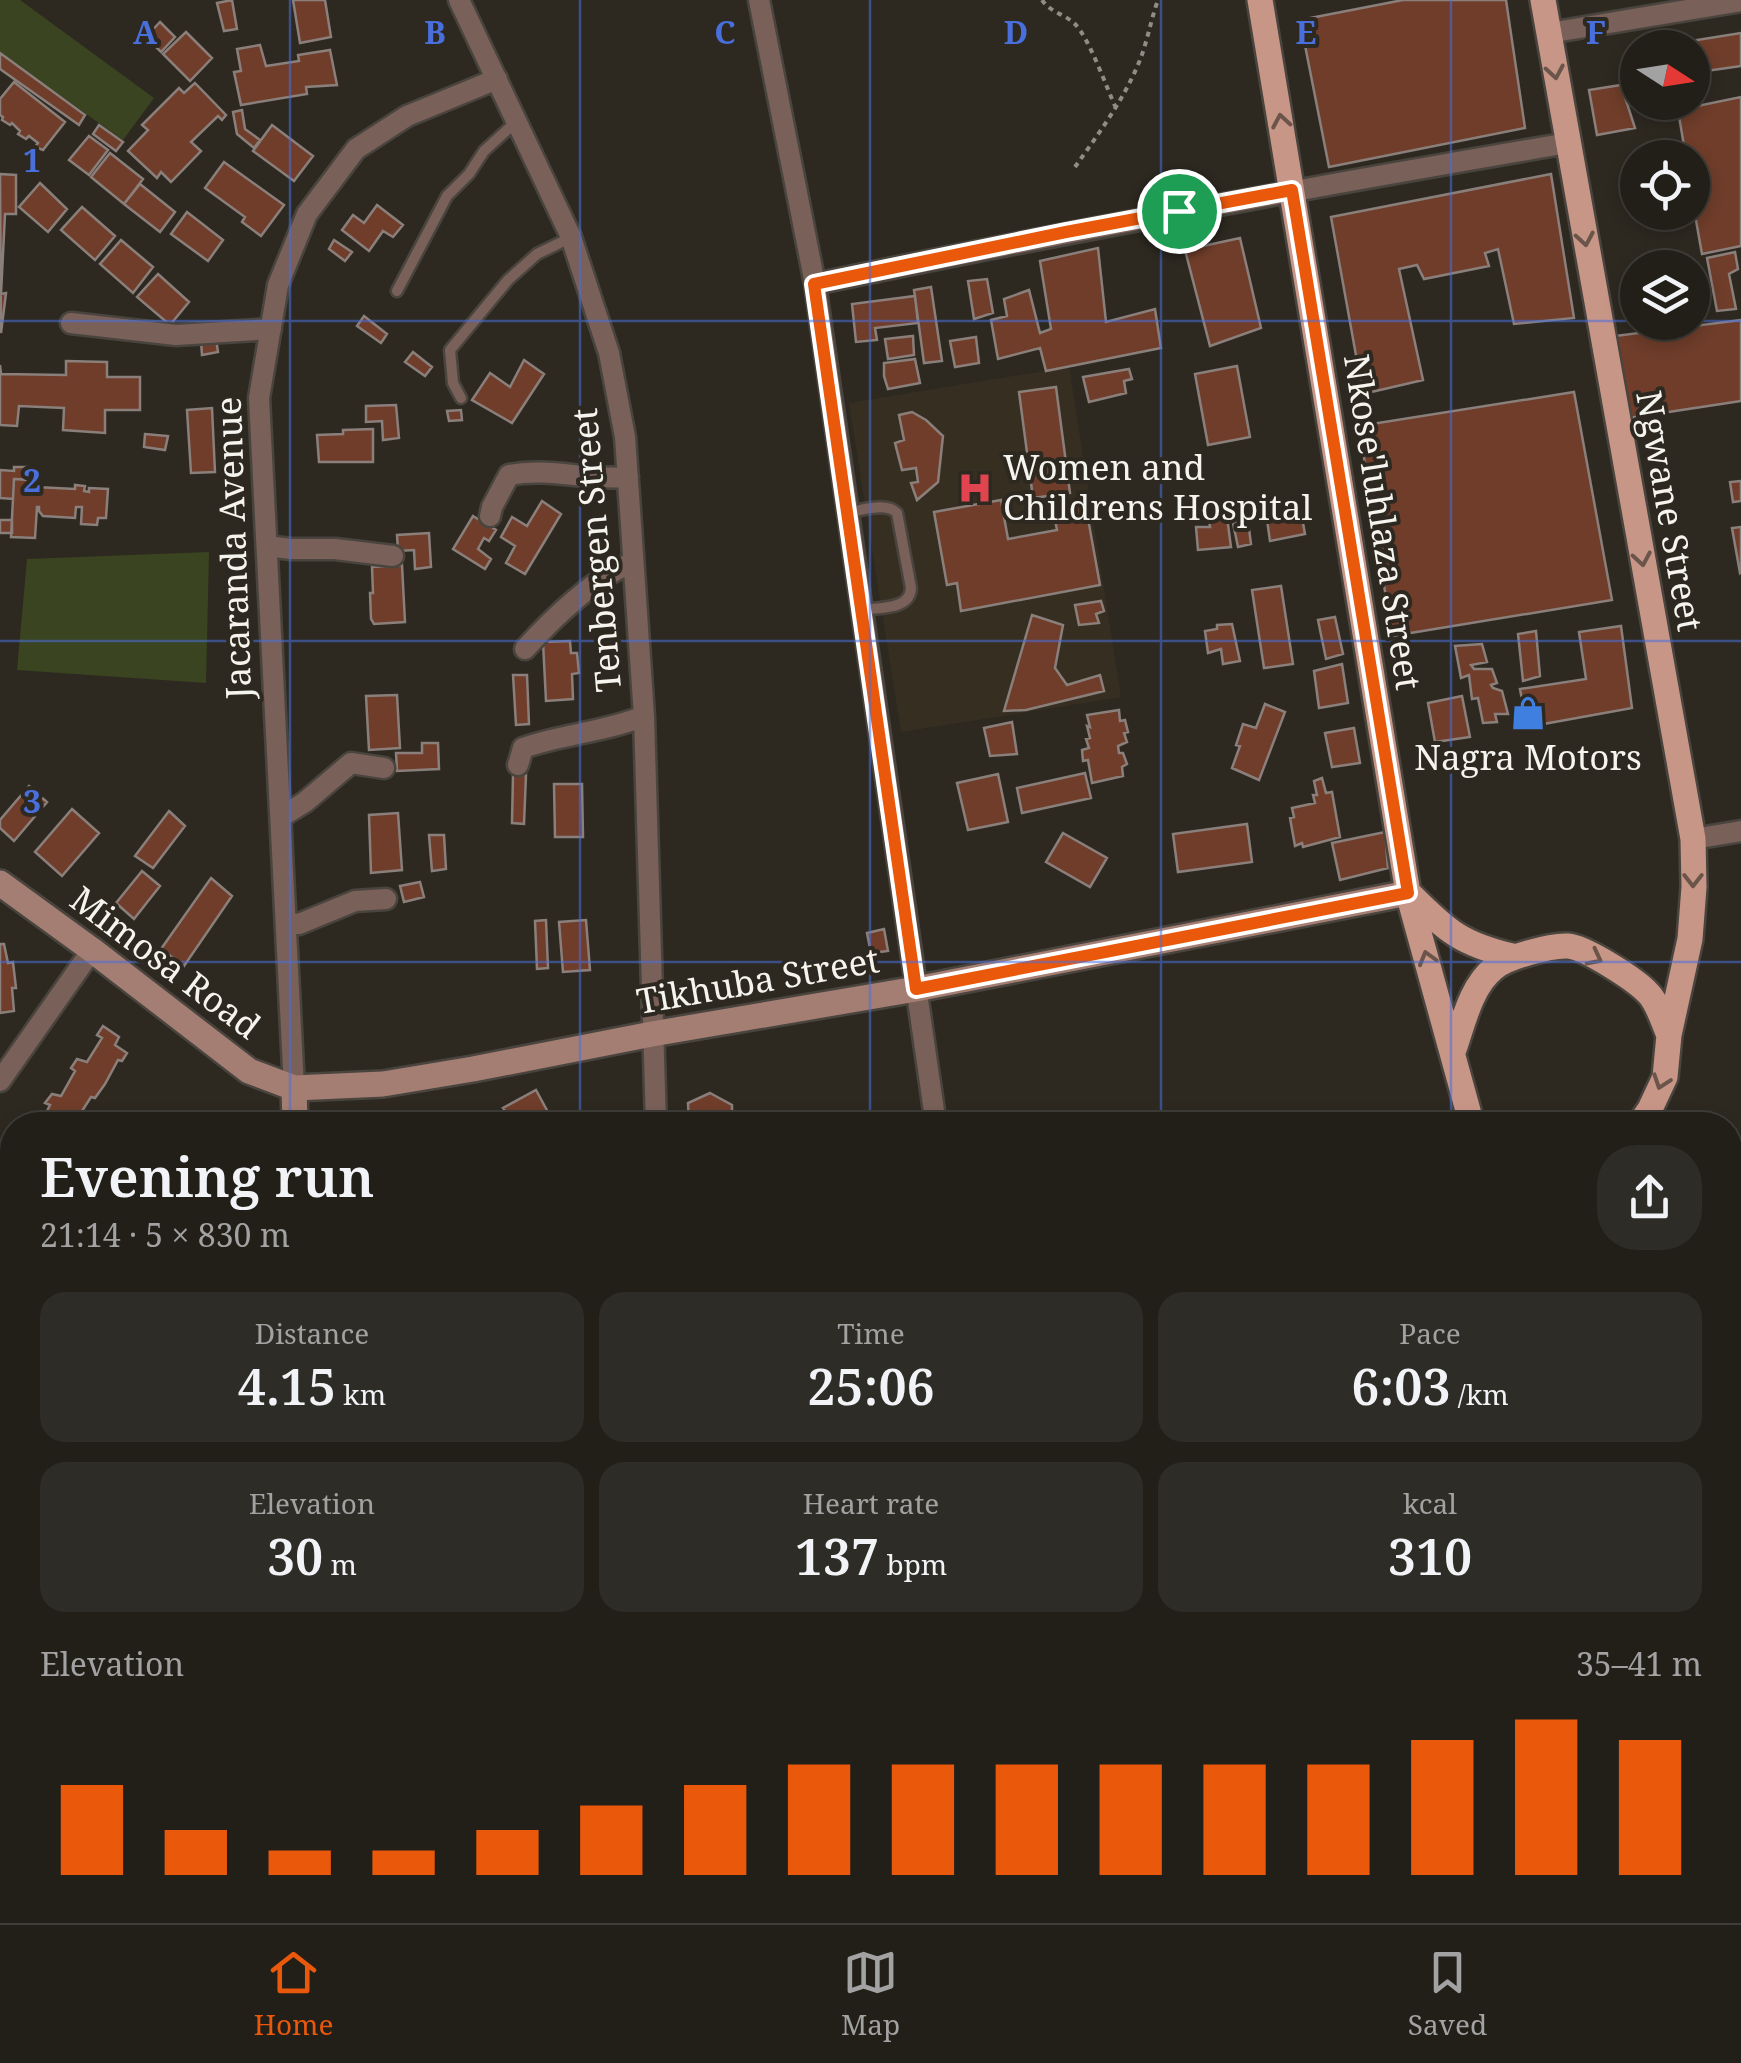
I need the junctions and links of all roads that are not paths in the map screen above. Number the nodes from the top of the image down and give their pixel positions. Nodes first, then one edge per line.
1 (459, 0) edge
2 (759, 0) edge
3 (1260, 0) edge
4 (1543, 0) edge
5 (1741, 2) edge
6 (1549, 33) junction
7 (497, 79) junction
8 (517, 120) junction
9 (1568, 143) junction
10 (1292, 190) junction
11 (571, 237) junction
12 (814, 284) junction
13 (397, 291) dead end
14 (71, 323) dead end
15 (271, 328) junction
16 (461, 398) dead end
17 (628, 477) junction
18 (847, 512) junction
19 (490, 516) dead end
20 (267, 546) junction
21 (393, 556) dead end
22 (633, 563) junction
23 (862, 610) junction
24 (525, 649) dead end
25 (644, 716) junction
26 (518, 766) dead end
27 (384, 768) dead end
28 (280, 816) junction
29 (1741, 831) edge
30 (1692, 839) junction
31 (0, 883) edge
32 (1408, 893) junction
33 (386, 899) dead end
34 (286, 923) junction
35 (92, 950) junction
36 (1512, 956) junction
37 (916, 989) junction
38 (652, 1034) junction
39 (1669, 1035) junction
40 (1453, 1052) junction
41 (0, 1081) edge
42 (294, 1088) junction
43 (295, 1112) edge
44 (655, 1112) edge
45 (934, 1112) edge
46 (1471, 1112) edge
47 (1647, 1112) edge

1 - 7 street, Tenbergen Street
2 - 12 street
10 -> 3 main road, Nkose'luhlaza Street
4 - 6 main road, Ngwane Street
5 - 6 street
6 -> 9 main road, Ngwane Street
7 - 8 street, Tenbergen Street
7 - 15 street, Jacaranda Avenue
8 - 11 street, Tenbergen Street
8 - 13 lane
9 - 10 street
9 -> 30 main road, Ngwane Street
10 - 12 street
10 - 32 main road, Nkose'luhlaza Street
11 - 16 lane
11 - 17 street, Tenbergen Street
12 - 18 street
14 - 15 street
15 - 20 street, Jacaranda Avenue
17 - 19 street
17 - 22 street, Tenbergen Street
18 - 23 street
18 - 23 lane
20 - 21 street
20 - 28 street, Jacaranda Avenue
22 - 24 street
22 - 25 street, Tenbergen Street
23 - 37 street
25 - 26 street
25 - 38 street, Tenbergen Street
27 - 28 street
28 - 34 street, Jacaranda Avenue
29 - 30 street
30 -> 39 main road, Ngwane Street
31 - 35 street, Mimosa Road
32 - 36 main road
32 - 37 street, Tikhuba Street
40 -> 32 main road, Nkose'luhlaza Street
33 - 34 street
34 - 42 street, Jacaranda Avenue
35 - 41 street
35 - 42 street, Mimosa Road
36 -> 39 main road
36 - 40 main road
37 - 38 street, Tikhuba Street
37 - 45 street
38 - 42 street, Tikhuba Street
38 - 44 street, Tenbergen Street
39 -> 47 main road, Ngwane Street
40 - 46 main road, Nkose'luhlaza Street
42 - 43 street, Jacaranda Avenue

